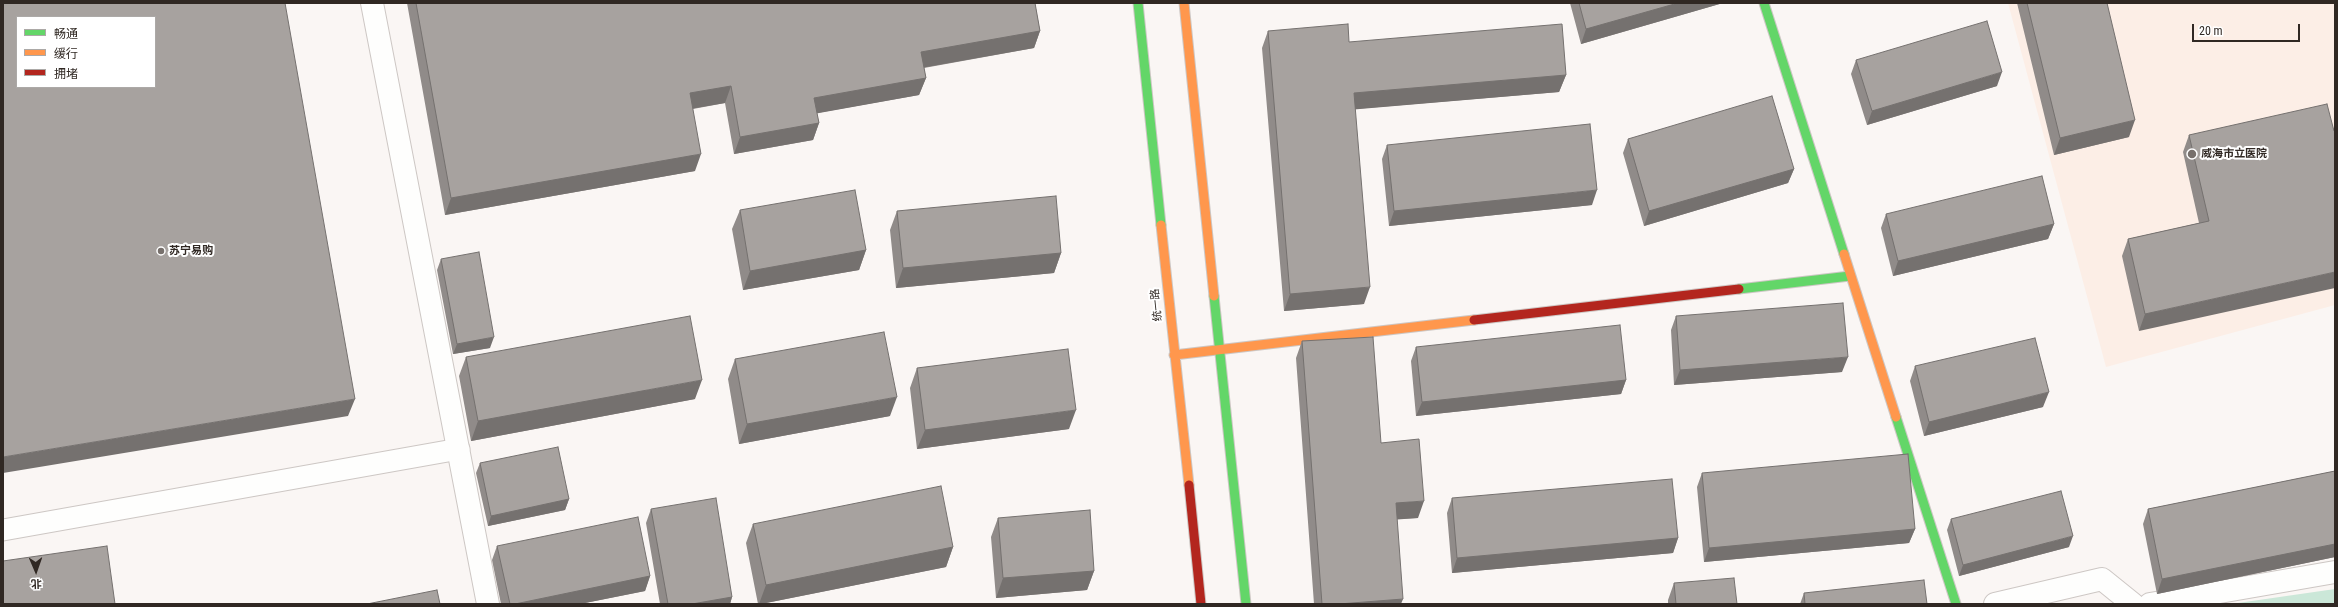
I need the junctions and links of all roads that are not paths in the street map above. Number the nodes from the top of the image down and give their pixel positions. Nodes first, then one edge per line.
1 (372, 3) edge
2 (1138, 3) edge
3 (1184, 3) edge
4 (1764, 3) edge
5 (1850, 276) junction
6 (1220, 350) junction
7 (1174, 355) junction
8 (458, 450) junction
9 (3, 530) edge
10 (2335, 572) edge
11 (488, 604) edge
12 (1201, 604) edge
13 (1246, 604) edge
14 (1956, 604) edge
15 (1995, 604) edge
16 (2133, 604) edge
17 (2150, 604) edge

1 - 8 street
2 - 7 street, 统一路
3 - 6 street
4 - 5 street
5 - 6 street
5 - 14 street
6 - 7 street
6 - 13 street
7 - 12 street, 统一路
8 - 9 lane
8 - 11 street
10 - 17 street
15 - 16 street

